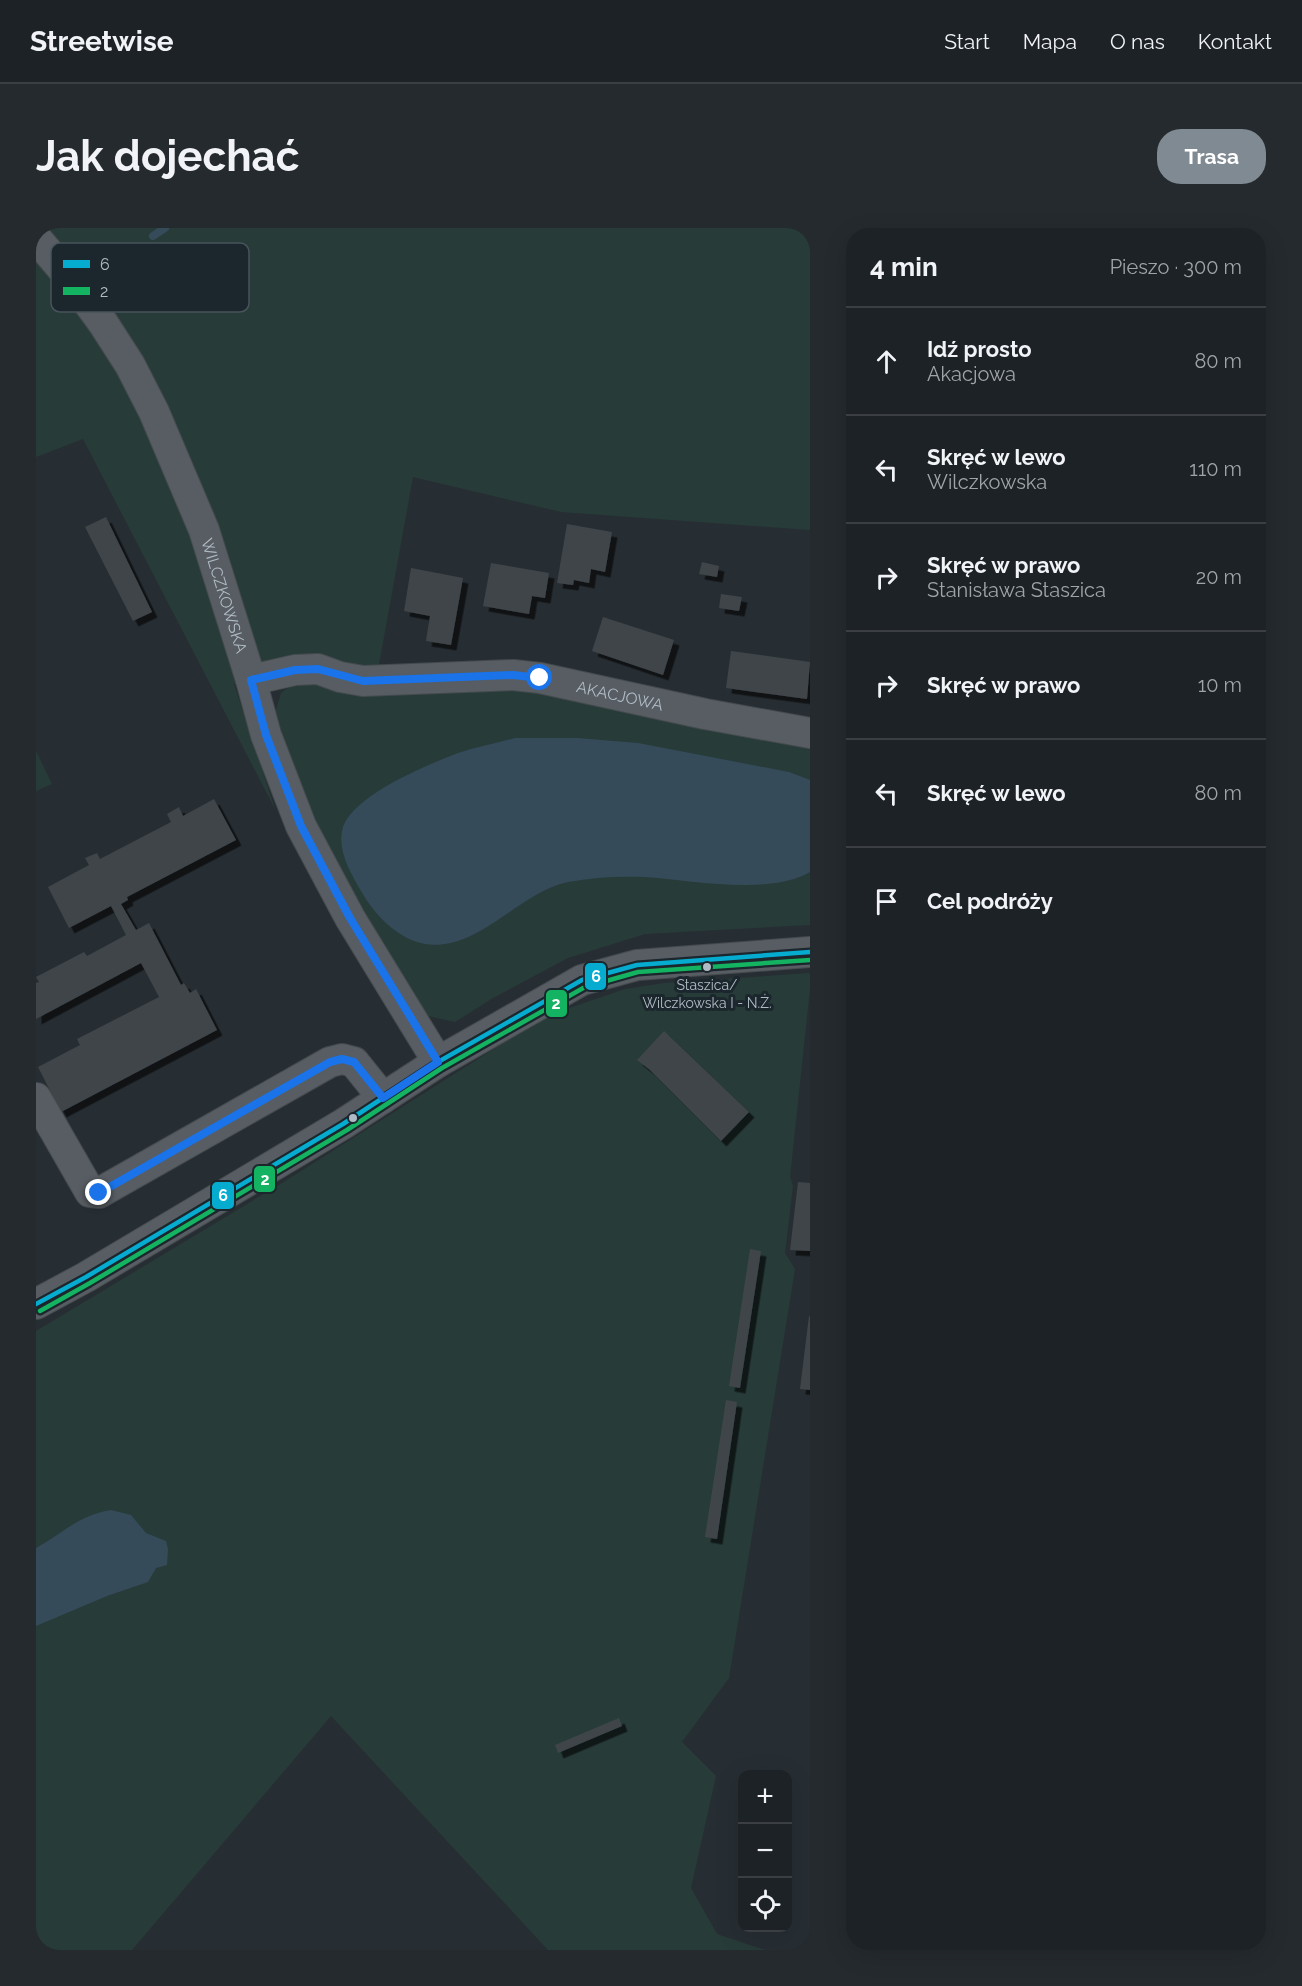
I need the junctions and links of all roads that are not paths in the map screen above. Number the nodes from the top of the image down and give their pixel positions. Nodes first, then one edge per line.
1 (36, 238) edge
2 (51, 256) edge
3 (96, 312) edge
4 (251, 680) junction
5 (810, 733) edge
6 (810, 952) edge
7 (438, 1062) junction
8 (36, 1098) edge
9 (383, 1098) junction
10 (36, 1304) edge

1 - 2 street, WILCZKOWSKA
3 - 4 street, WILCZKOWSKA
4 - 5 street, AKACJOWA
4 - 7 street, WILCZKOWSKA
6 - 7 street
7 - 9 street
8 - 9 street
9 - 10 street

